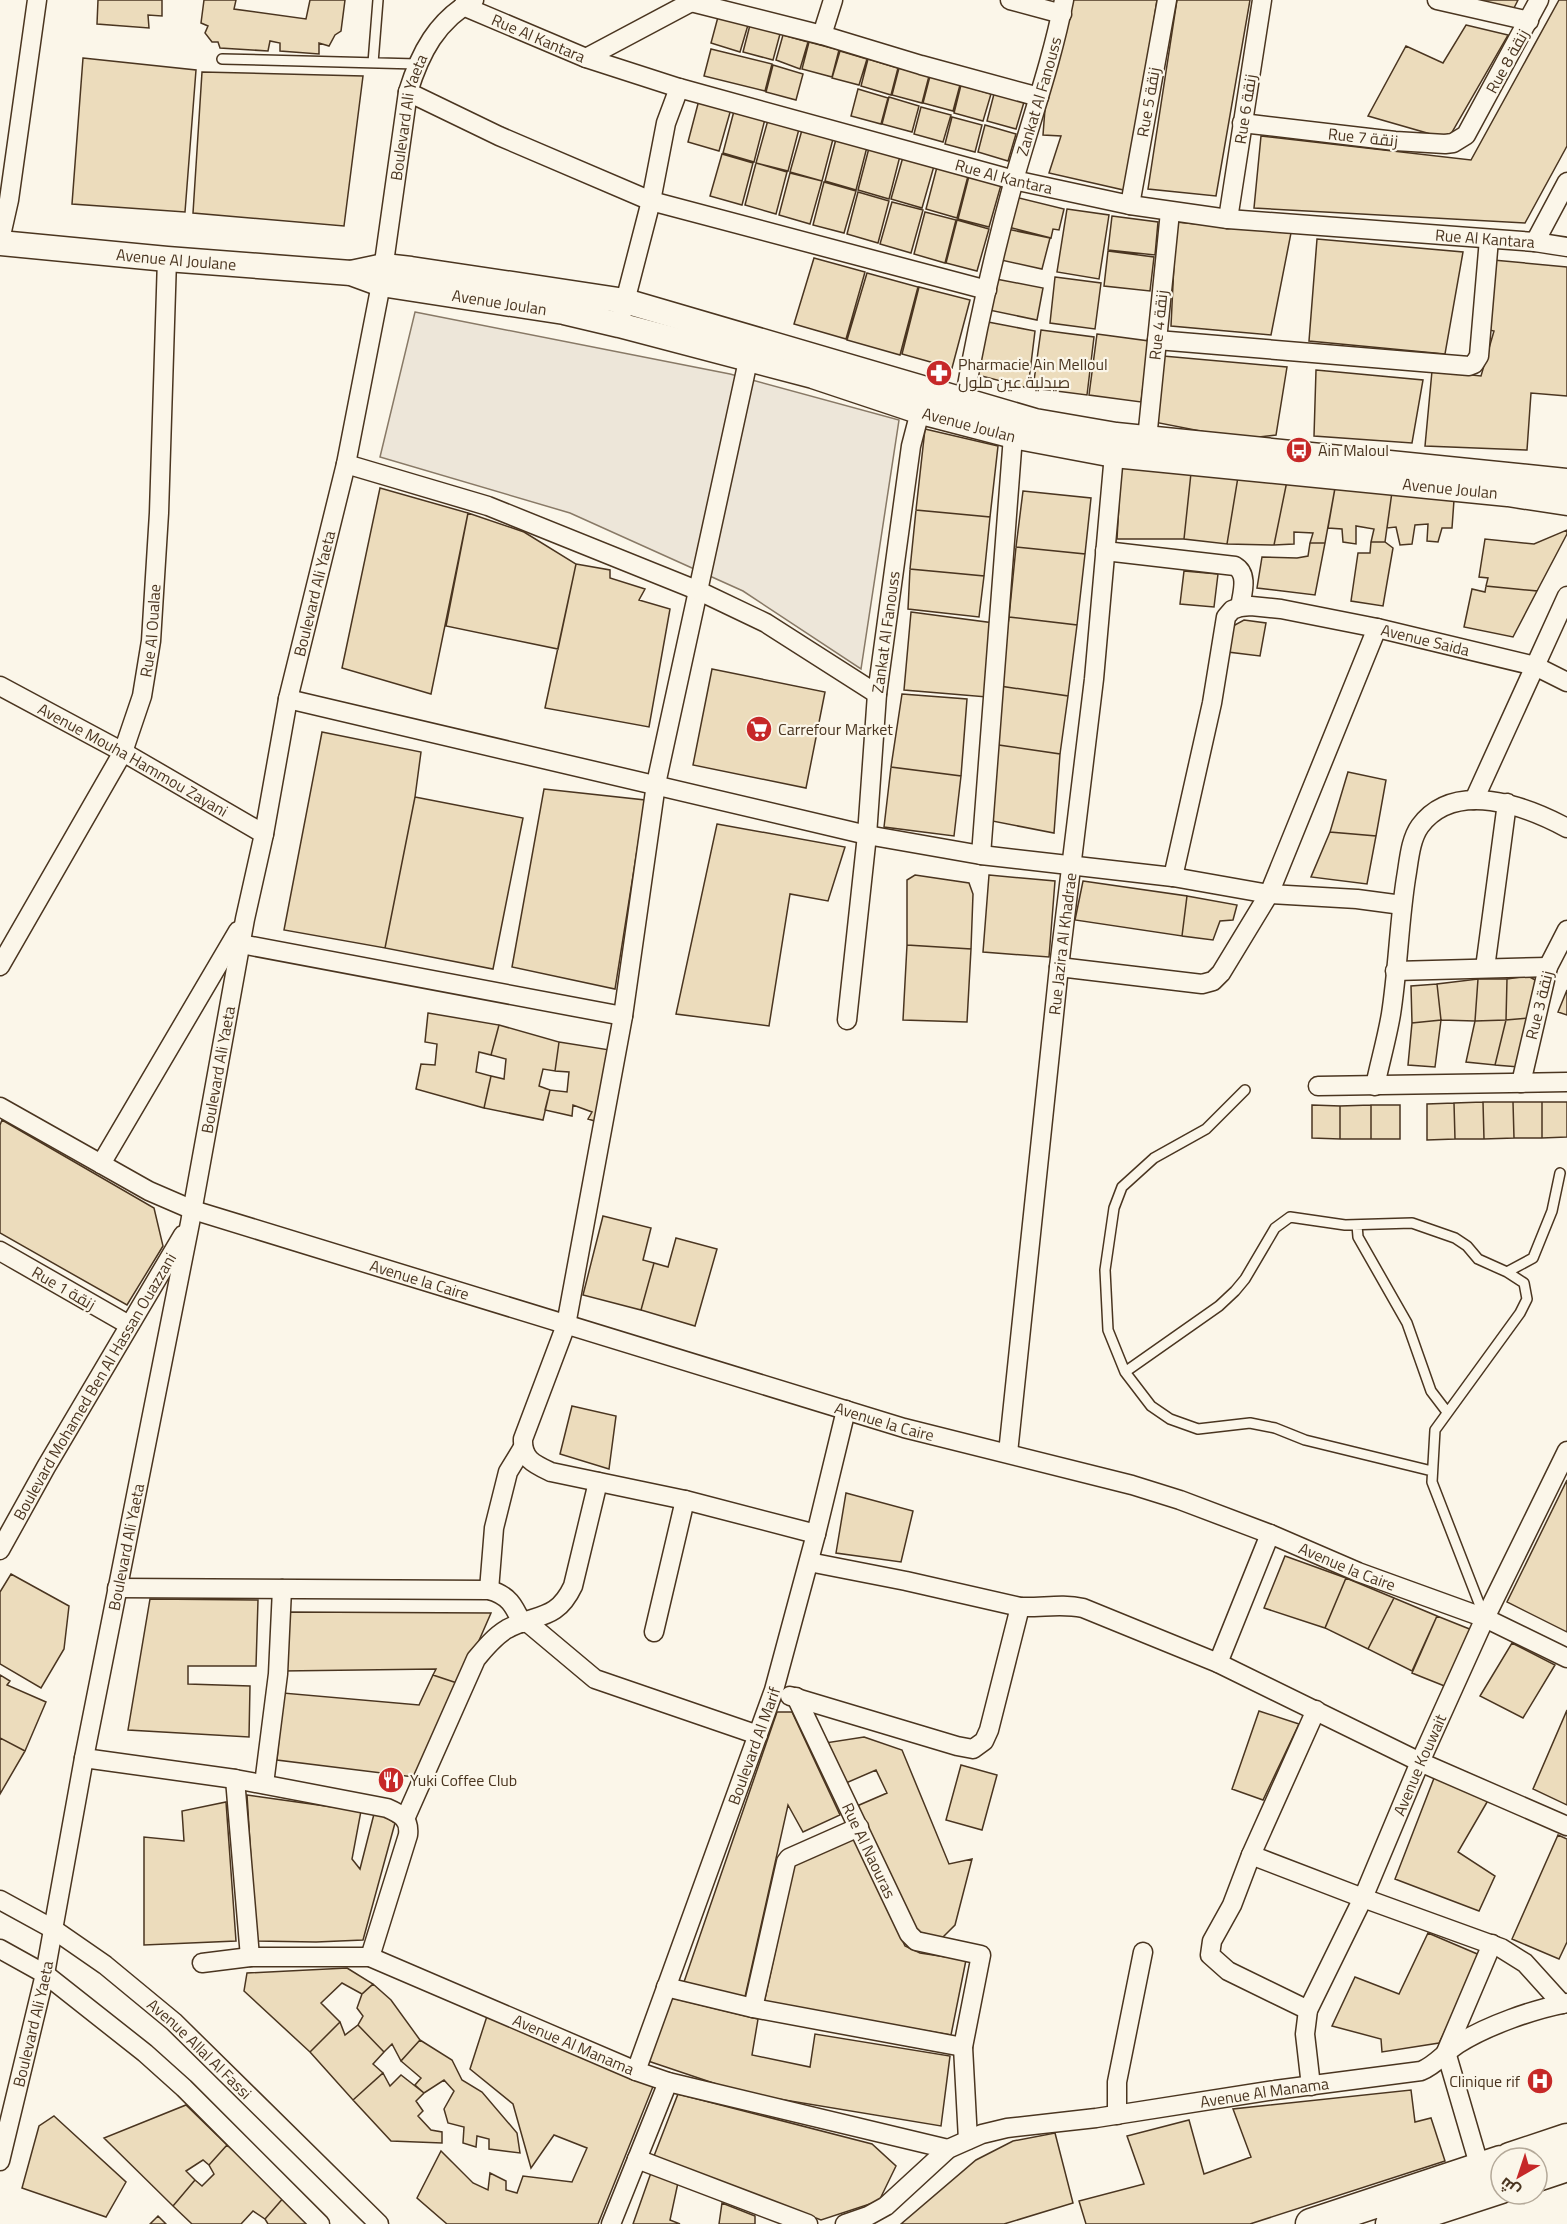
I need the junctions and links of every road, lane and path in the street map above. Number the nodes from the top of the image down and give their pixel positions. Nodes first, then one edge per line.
1 (37, 0) edge
2 (378, 0) edge
3 (833, 0) edge
4 (1010, 0) edge
5 (1167, 0) edge
6 (1262, 0) edge
7 (1437, 0) edge
8 (1539, 0) edge
9 (693, 1) edge
10 (468, 3) edge
11 (1063, 7) edge
12 (1529, 21) junction
13 (822, 35) junction
14 (586, 58) junction
15 (222, 59) dead end
16 (373, 63) junction
17 (417, 64) junction
18 (679, 88) junction
19 (408, 92) junction
20 (1039, 97) junction
21 (1474, 122) joint
22 (1242, 123) junction
23 (1014, 180) junction
24 (1567, 182) edge
25 (651, 201) junction
26 (1130, 205) junction
27 (1170, 212) junction
28 (1227, 219) junction
29 (1489, 238) junction
30 (0, 241) edge
31 (1535, 242) junction
32 (1567, 247) edge
33 (167, 259) junction
34 (382, 275) junction
35 (987, 290) junction
36 (625, 301) junction
37 (619, 325) junction
38 (1157, 340) junction
39 (750, 349) junction
40 (923, 401) junction
41 (964, 402) junction
42 (1014, 426) junction
43 (1147, 439) junction
44 (1115, 445) junction
45 (346, 464) junction
46 (1567, 481) edge
47 (1567, 504) edge
48 (1105, 551) junction
49 (699, 591) junction
50 (1567, 596) edge
51 (1240, 607) junction
52 (1377, 628) junction
53 (1535, 666) junction
54 (1567, 682) edge
55 (0, 686) edge
56 (877, 694) junction
57 (288, 699) junction
58 (123, 753) junction
59 (656, 784) junction
60 (1474, 800) junction
61 (1507, 803) junction
62 (1567, 828) edge
63 (264, 834) junction
64 (867, 835) junction
65 (981, 855) junction
66 (1070, 865) junction
67 (1173, 877) junction
68 (1269, 894) junction
69 (1402, 905) junction
70 (245, 919) junction
71 (1567, 930) edge
72 (241, 944) junction
73 (0, 966) edge
74 (1548, 966) junction
75 (1059, 967) junction
76 (1485, 968) junction
77 (1395, 971) junction
78 (623, 1016) junction
79 (847, 1020) dead end
80 (1567, 1082) edge
81 (1521, 1083) junction
82 (1318, 1086) dead end
83 (1376, 1086) junction
84 (1245, 1090) dead end
85 (0, 1107) edge
86 (101, 1164) junction
87 (1560, 1173) dead end
88 (192, 1216) junction
89 (1357, 1225) junction
90 (0, 1251) edge
91 (1507, 1272) junction
92 (129, 1325) junction
93 (566, 1325) junction
94 (1125, 1372) junction
95 (846, 1410) junction
96 (1447, 1412) junction
97 (522, 1449) junction
98 (1567, 1451) edge
99 (1008, 1453) junction
100 (1432, 1471) junction
101 (598, 1482) junction
102 (686, 1500) junction
103 (816, 1534) junction
104 (1270, 1534) junction
105 (0, 1550) edge
106 (809, 1562) junction
107 (117, 1588) junction
108 (282, 1589) junction
109 (489, 1590) junction
110 (1020, 1607) junction
111 (1485, 1618) junction
112 (525, 1623) junction
113 (654, 1632) dead end
114 (1567, 1658) edge
115 (1218, 1664) junction
116 (774, 1690) junction
117 (796, 1697) junction
118 (1316, 1710) junction
119 (758, 1736) junction
120 (84, 1758) junction
121 (1420, 1762) junction
122 (235, 1779) junction
123 (264, 1784) junction
124 (405, 1819) junction
125 (1567, 1826) edge
126 (859, 1827) junction
127 (1251, 1855) junction
128 (1363, 1898) junction
129 (0, 1900) edge
130 (53, 1929) junction
131 (1492, 1944) junction
132 (0, 1949) edge
133 (1143, 1952) dead end
134 (250, 1957) junction
135 (370, 1958) junction
136 (202, 1963) dead end
137 (45, 1974) junction
138 (666, 1987) junction
139 (1565, 2003) edge
140 (753, 2008) junction
141 (1308, 2010) junction
142 (963, 2046) junction
143 (1446, 2052) junction
144 (636, 2071) junction
145 (668, 2082) junction
146 (1311, 2086) junction
147 (1117, 2115) junction
148 (1567, 2139) edge
149 (968, 2140) junction
150 (1546, 2146) edge
151 (948, 2149) junction
152 (637, 2159) junction
153 (1489, 2160) edge
154 (0, 2161) edge
155 (1567, 2166) edge
156 (1549, 2172) edge
157 (1489, 2173) edge
158 (1489, 2175) edge
159 (869, 2220) edge
160 (320, 2224) edge
161 (379, 2224) edge
162 (611, 2224) edge
163 (808, 2224) edge
164 (845, 2224) edge
165 (1311, 2224) edge
166 (1391, 2224) edge

1 - 30 street
2 - 16 lane
3 - 13 street
4 - 11 street
5 - 26 street, Rue 5 زنقة
6 - 22 street, Rue 6 زنقة
7 - 12 street
8 - 12 street, Rue 8 زنقة
9 - 13 street
9 - 14 street
10 - 14 street, Rue Al Kantara
10 - 17 street, Boulevard Ali Yaeta
11 - 20 street, Zankat Al Fanouss
12 - 21 street, Rue 8 زنقة
13 - 20 street
14 - 18 street, Rue Al Kantara
15 - 16 lane
16 - 17 lane
17 - 19 street, Boulevard Ali Yaeta
18 - 23 street, Rue Al Kantara
18 - 25 street
19 - 25 street
19 - 34 street, Boulevard Ali Yaeta
20 - 23 street, Zankat Al Fanouss
21 - 22 street, Rue 7 زنقة
22 - 28 street, Rue 6 زنقة
23 - 26 street, Rue Al Kantara
23 - 35 street, Zankat Al Fanouss
24 - 31 street
25 - 35 street
25 - 36 street
26 - 27 street, Rue Al Kantara
27 - 28 street, Rue Al Kantara
27 - 38 street, Rue 4 زنقة
28 - 29 street, Rue Al Kantara
29 - 31 street, Rue Al Kantara
29 - 38 street
30 - 33 street, Avenue Al Joulane
31 - 32 street, Rue Al Kantara
33 - 34 street, Avenue Al Joulane
33 - 58 street, Rue Al Oualae
34 - 36 street, Avenue Joulan
34 - 37 street, Avenue Joulan
34 - 45 street, Boulevard Ali Yaeta
35 - 41 street, Zankat Al Fanouss
36 - 37 street
36 - 39 street, Avenue Joulan
37 - 39 street, Avenue Joulan
38 - 43 street, Rue 4 زنقة
39 - 40 street, Avenue Joulan
39 - 49 street
40 - 41 street, Avenue Joulan
40 - 42 street, Avenue Joulan
40 - 56 street, Zankat Al Fanouss
41 - 42 street, Avenue Joulan
42 - 44 street, Avenue Joulan
42 - 65 street
43 - 44 street, Avenue Joulan
43 - 46 street, Avenue Joulan
44 - 47 street, Avenue Joulan
44 - 48 street, Rue Jazira Al Khadrae
45 - 49 street
45 - 57 street, Boulevard Ali Yaeta
48 - 51 street
48 - 66 street, Rue Jazira Al Khadrae
49 - 56 street
49 - 59 street
50 - 53 street
51 - 52 street, Avenue Saida
51 - 67 street
52 - 53 street, Avenue Saida
52 - 68 street
53 - 54 street, Avenue Saida
53 - 60 street
55 - 58 street, Avenue Mouha Hammou Zayani
56 - 64 street, Zankat Al Fanouss
57 - 59 street
57 - 63 street, Boulevard Ali Yaeta
58 - 63 street, Avenue Mouha Hammou Zayani
58 - 73 street, Rue Al Oualae
59 - 64 street
59 - 78 street
60 - 61 street
60 - 69 street
61 - 62 street
61 - 76 street
63 - 70 street, Boulevard Ali Yaeta
64 - 65 street
64 - 79 street, Zankat Al Fanouss
65 - 66 street
66 - 67 street
66 - 75 street, Rue Jazira Al Khadrae
67 - 68 street
68 - 69 street
68 - 75 street
69 - 77 street
70 - 72 street, Boulevard Ali Yaeta
70 - 86 street
71 - 74 street, Rue 3 زنقة
72 - 78 street
72 - 88 street, Boulevard Ali Yaeta
74 - 76 street
74 - 81 street, Rue 3 زنقة
75 - 99 street, Rue Jazira Al Khadrae
76 - 77 street
77 - 83 street
78 - 93 street
80 - 81 street
81 - 83 street
82 - 83 street
84 - 94 lane
85 - 86 street, Avenue la Caire
86 - 88 street, Avenue la Caire
87 - 91 lane
88 - 92 street, Boulevard Mohamed Ben Al Hassan Ouazzani
88 - 93 street, Avenue la Caire
88 - 107 street, Boulevard Ali Yaeta
89 - 91 lane
89 - 94 lane
89 - 96 lane
90 - 92 street, Rue 1 زنقة
91 - 96 lane
92 - 105 street, Boulevard Mohamed Ben Al Hassan Ouazzani
93 - 95 street, Avenue la Caire
93 - 97 street
94 - 100 lane
95 - 99 street, Avenue la Caire
95 - 103 street, Boulevard Al Marif
96 - 100 lane
97 - 101 street
97 - 109 street
98 - 111 street, Avenue Kouwait
99 - 104 street, Avenue la Caire
100 - 111 lane
101 - 102 street
101 - 112 street
102 - 103 street
102 - 113 street
103 - 106 street, Boulevard Al Marif
104 - 111 street, Avenue la Caire
104 - 115 street
106 - 110 street
106 - 116 street, Boulevard Al Marif
107 - 108 street
107 - 120 street, Boulevard Ali Yaeta
108 - 109 street
108 - 123 street
109 - 112 street
110 - 115 street
110 - 117 street
111 - 114 street, Avenue la Caire
111 - 121 street, Avenue Kouwait
112 - 119 street
112 - 124 street
115 - 118 street
116 - 117 street
116 - 119 street, Boulevard Al Marif
117 - 126 street, Rue Al Naouras
118 - 121 street
118 - 127 street
119 - 138 street, Boulevard Al Marif
120 - 122 street
120 - 130 street, Boulevard Ali Yaeta
121 - 125 street
121 - 128 street, Avenue Kouwait
122 - 123 street
122 - 134 street
123 - 124 street
124 - 135 street
126 - 140 street
126 - 142 street, Rue Al Naouras
127 - 128 street
127 - 141 street
128 - 131 street
128 - 141 street, Avenue Kouwait
129 - 130 street, Avenue Allal Al Fassi
130 - 137 street, Boulevard Ali Yaeta
130 - 161 street, Avenue Allal Al Fassi
131 - 139 street
131 - 143 street
132 - 137 street
133 - 147 street
134 - 135 street, Avenue Al Manama
134 - 136 street, Avenue Al Manama
135 - 144 street, Avenue Al Manama
137 - 154 street, Boulevard Ali Yaeta
137 - 160 street
138 - 140 street
138 - 144 street, Boulevard Al Marif
139 - 143 street, Avenue Al Manama
140 - 142 street
141 - 146 street, Avenue Kouwait
142 - 149 street
143 - 146 street, Avenue Al Manama
143 - 153 street
144 - 145 street, Avenue Al Manama
145 - 151 street, Avenue Al Manama
145 - 152 street
146 - 147 street, Avenue Al Manama
147 - 149 street, Avenue Al Manama
148 - 150 main road
149 - 151 street, Avenue Al Manama
151 - 159 street, Avenue Al Manama
152 - 162 street
152 - 163 street
155 - 156 main road
157 - 165 main road
158 - 166 main road
159 - 164 street, Avenue Al Manama

